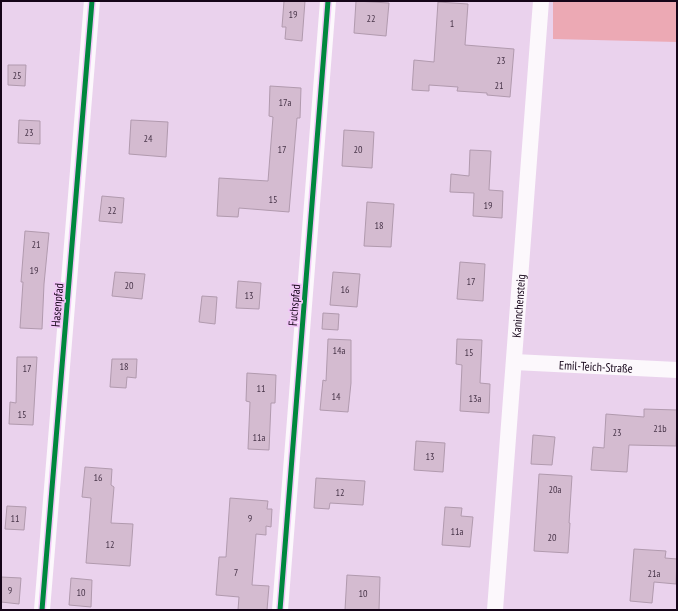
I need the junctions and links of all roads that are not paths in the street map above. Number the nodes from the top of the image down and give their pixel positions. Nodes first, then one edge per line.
1 (92, 1) edge
2 (328, 1) edge
3 (541, 1) edge
4 (514, 362) junction
5 (677, 370) edge
6 (42, 610) edge
7 (280, 610) edge
8 (495, 610) edge

1 - 6 street, Hasenpfad
2 - 7 street, Fuchspfad
3 - 4 street, Kaninchensteig
4 - 5 street, Emil-Teich-Straße
4 - 8 street, Kaninchensteig

